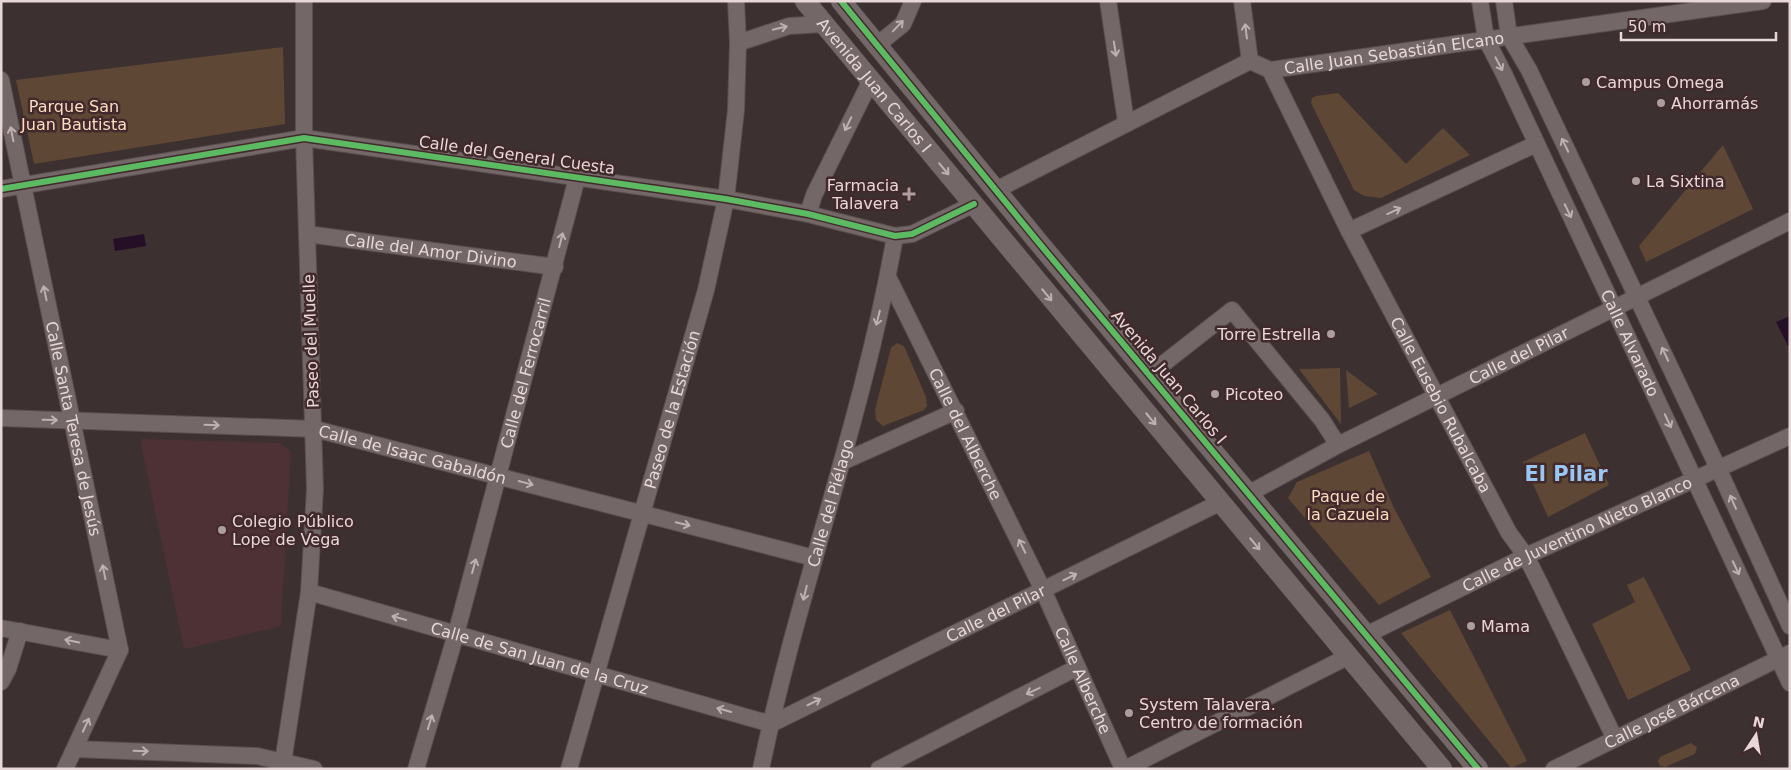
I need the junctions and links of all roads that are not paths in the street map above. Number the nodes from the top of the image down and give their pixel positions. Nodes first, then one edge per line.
1 (304, 1) edge
2 (736, 1) edge
3 (804, 1) edge
4 (841, 1) edge
5 (913, 1) edge
6 (1108, 1) edge
7 (1242, 1) edge
8 (1480, 1) edge
9 (1504, 1) edge
10 (1763, 1) edge
11 (823, 24) junction
12 (1509, 36) junction
13 (1486, 39) junction
14 (738, 43) junction
15 (876, 46) junction
16 (1250, 61) junction
17 (1270, 70) junction
18 (1, 80) edge
19 (870, 80) junction
20 (1126, 122) junction
21 (304, 138) junction
22 (1536, 144) junction
23 (577, 178) junction
24 (22, 185) junction
25 (1, 189) edge
26 (996, 190) junction
27 (726, 199) junction
28 (974, 204) junction
29 (808, 214) junction
30 (1790, 221) edge
31 (1349, 231) junction
32 (307, 234) junction
33 (896, 236) junction
34 (555, 267) junction
35 (888, 277) junction
36 (1637, 296) junction
37 (1615, 308) junction
38 (1149, 375) junction
39 (1438, 396) junction
40 (956, 411) junction
41 (1, 418) edge
42 (74, 420) junction
43 (315, 429) junction
44 (1790, 436) edge
45 (1338, 445) junction
46 (842, 462) junction
47 (1718, 468) junction
48 (498, 475) junction
49 (1694, 478) junction
50 (1248, 494) junction
51 (1220, 502) junction
52 (640, 514) junction
53 (1526, 556) junction
54 (814, 558) junction
55 (1044, 590) junction
56 (309, 592) junction
57 (1790, 626) edge
58 (1, 628) edge
59 (20, 631) junction
60 (456, 634) junction
61 (1366, 635) junction
62 (120, 650) junction
63 (1349, 656) junction
64 (1784, 656) edge
65 (1076, 668) junction
66 (597, 674) junction
67 (1, 682) edge
68 (1790, 684) edge
69 (770, 724) junction
70 (1615, 739) junction
71 (75, 749) junction
72 (282, 764) edge
73 (65, 769) edge
74 (314, 769) edge
75 (416, 769) edge
76 (569, 769) edge
77 (761, 769) edge
78 (879, 769) edge
79 (1124, 769) edge
80 (1442, 769) edge
81 (1478, 769) edge
82 (1554, 769) edge

1 - 21 street, Paseo del Muelle
2 - 14 street, Paseo de la Estación
3 - 11 street, Avenida Juan Carlos I
4 - 15 street, Avenida Juan Carlos I
15 -> 5 street
6 -> 20 street
16 -> 7 street
8 - 13 street, Calle Alvarado
9 - 12 street, Calle Alvarado
10 - 12 street, Calle Juan Sebastián Elcano
14 -> 11 street
11 - 19 street, Avenida Juan Carlos I
12 - 13 street, Calle Juan Sebastián Elcano
36 -> 12 street, Calle Alvarado
13 - 17 street, Calle Juan Sebastián Elcano
13 -> 22 street, Calle Alvarado
14 - 27 street, Paseo de la Estación
15 - 26 street, Avenida Juan Carlos I
16 - 17 street, Calle Juan Sebastián Elcano
16 - 20 street
17 - 31 street, Calle Eusebio Rubalcaba
24 -> 18 street, Calle Santa Teresa de Jesús
19 -> 28 street, Avenida Juan Carlos I
19 -> 29 street
20 - 26 street
21 - 23 street, Calle del General Cuesta
21 - 24 street, Calle del General Cuesta
21 - 32 street, Paseo del Muelle
31 -> 22 street
22 -> 37 street, Calle Alvarado
23 - 27 street, Calle del General Cuesta
34 -> 23 street, Calle del Ferrocarril
24 - 25 street, Calle del General Cuesta
42 -> 24 street, Calle Santa Teresa de Jesús
26 - 38 street, Avenida Juan Carlos I
27 - 29 street, Calle del General Cuesta
27 - 52 street, Paseo de la Estación
28 - 33 street
28 -> 51 street, Avenida Juan Carlos I
29 - 33 street, Calle del General Cuesta
30 - 36 street, Calle del Pilar
31 - 39 street, Calle Eusebio Rubalcaba
32 - 34 street, Calle del Amor Divino
32 - 43 street, Paseo del Muelle
33 - 35 street, Calle del Piélago
34 - 48 street, Calle del Ferrocarril
35 - 40 street, Calle del Alberche
35 -> 46 street, Calle del Piélago
36 - 37 street, Calle del Pilar
47 -> 36 street, Calle Alvarado
37 - 39 street, Calle del Pilar
37 -> 49 street, Calle Alvarado
38 - 45 street
38 - 50 street, Avenida Juan Carlos I
39 - 45 street, Calle del Pilar
39 - 53 street, Calle Eusebio Rubalcaba
40 - 46 street
55 -> 40 street, Calle del Alberche
41 -> 42 street, Calle de Isaac Gabaldón
42 -> 43 street, Calle de Isaac Gabaldón
62 -> 42 street, Calle Santa Teresa de Jesús
43 - 48 street, Calle de Isaac Gabaldón
43 - 56 street, Paseo del Muelle
44 - 47 street, Calle de Juventino Nieto Blanco
45 - 50 street, Calle del Pilar
46 - 54 street, Calle del Piélago
47 - 49 street, Calle de Juventino Nieto Blanco
57 -> 47 street, Calle Alvarado
48 -> 52 street, Calle de Isaac Gabaldón
60 -> 48 street, Calle del Ferrocarril
49 - 53 street, Calle de Juventino Nieto Blanco
49 -> 64 street, Calle Alvarado
50 - 61 street, Avenida Juan Carlos I
55 -> 51 street, Calle del Pilar
51 -> 63 street, Avenida Juan Carlos I
52 -> 54 street, Calle de Isaac Gabaldón
52 - 66 street, Paseo de la Estación
53 - 61 street, Calle de Juventino Nieto Blanco
53 - 70 street, Calle Eusebio Rubalcaba
54 -> 69 street, Calle del Piélago
55 - 65 street, Calle Alberche
69 -> 55 street, Calle del Pilar
60 -> 56 street, Calle de San Juan de la Cruz
56 - 72 street, Paseo del Muelle
58 - 59 street
62 -> 59 street
59 - 67 street
60 - 66 street, Calle de San Juan de la Cruz
75 -> 60 street, Calle del Ferrocarril
61 - 81 street, Avenida Juan Carlos I
71 -> 62 street
63 - 79 street
63 - 80 street, Avenida Juan Carlos I
64 - 68 street, Calle Alvarado
64 - 70 street, Calle José Bárcena
65 -> 78 street
65 - 79 street, Calle Alberche
69 -> 66 street, Calle de San Juan de la Cruz
66 - 76 street, Paseo de la Estación
69 - 77 street, Calle del Piélago
70 - 82 street, Calle José Bárcena
71 -> 72 street
71 - 73 street
72 - 74 street

